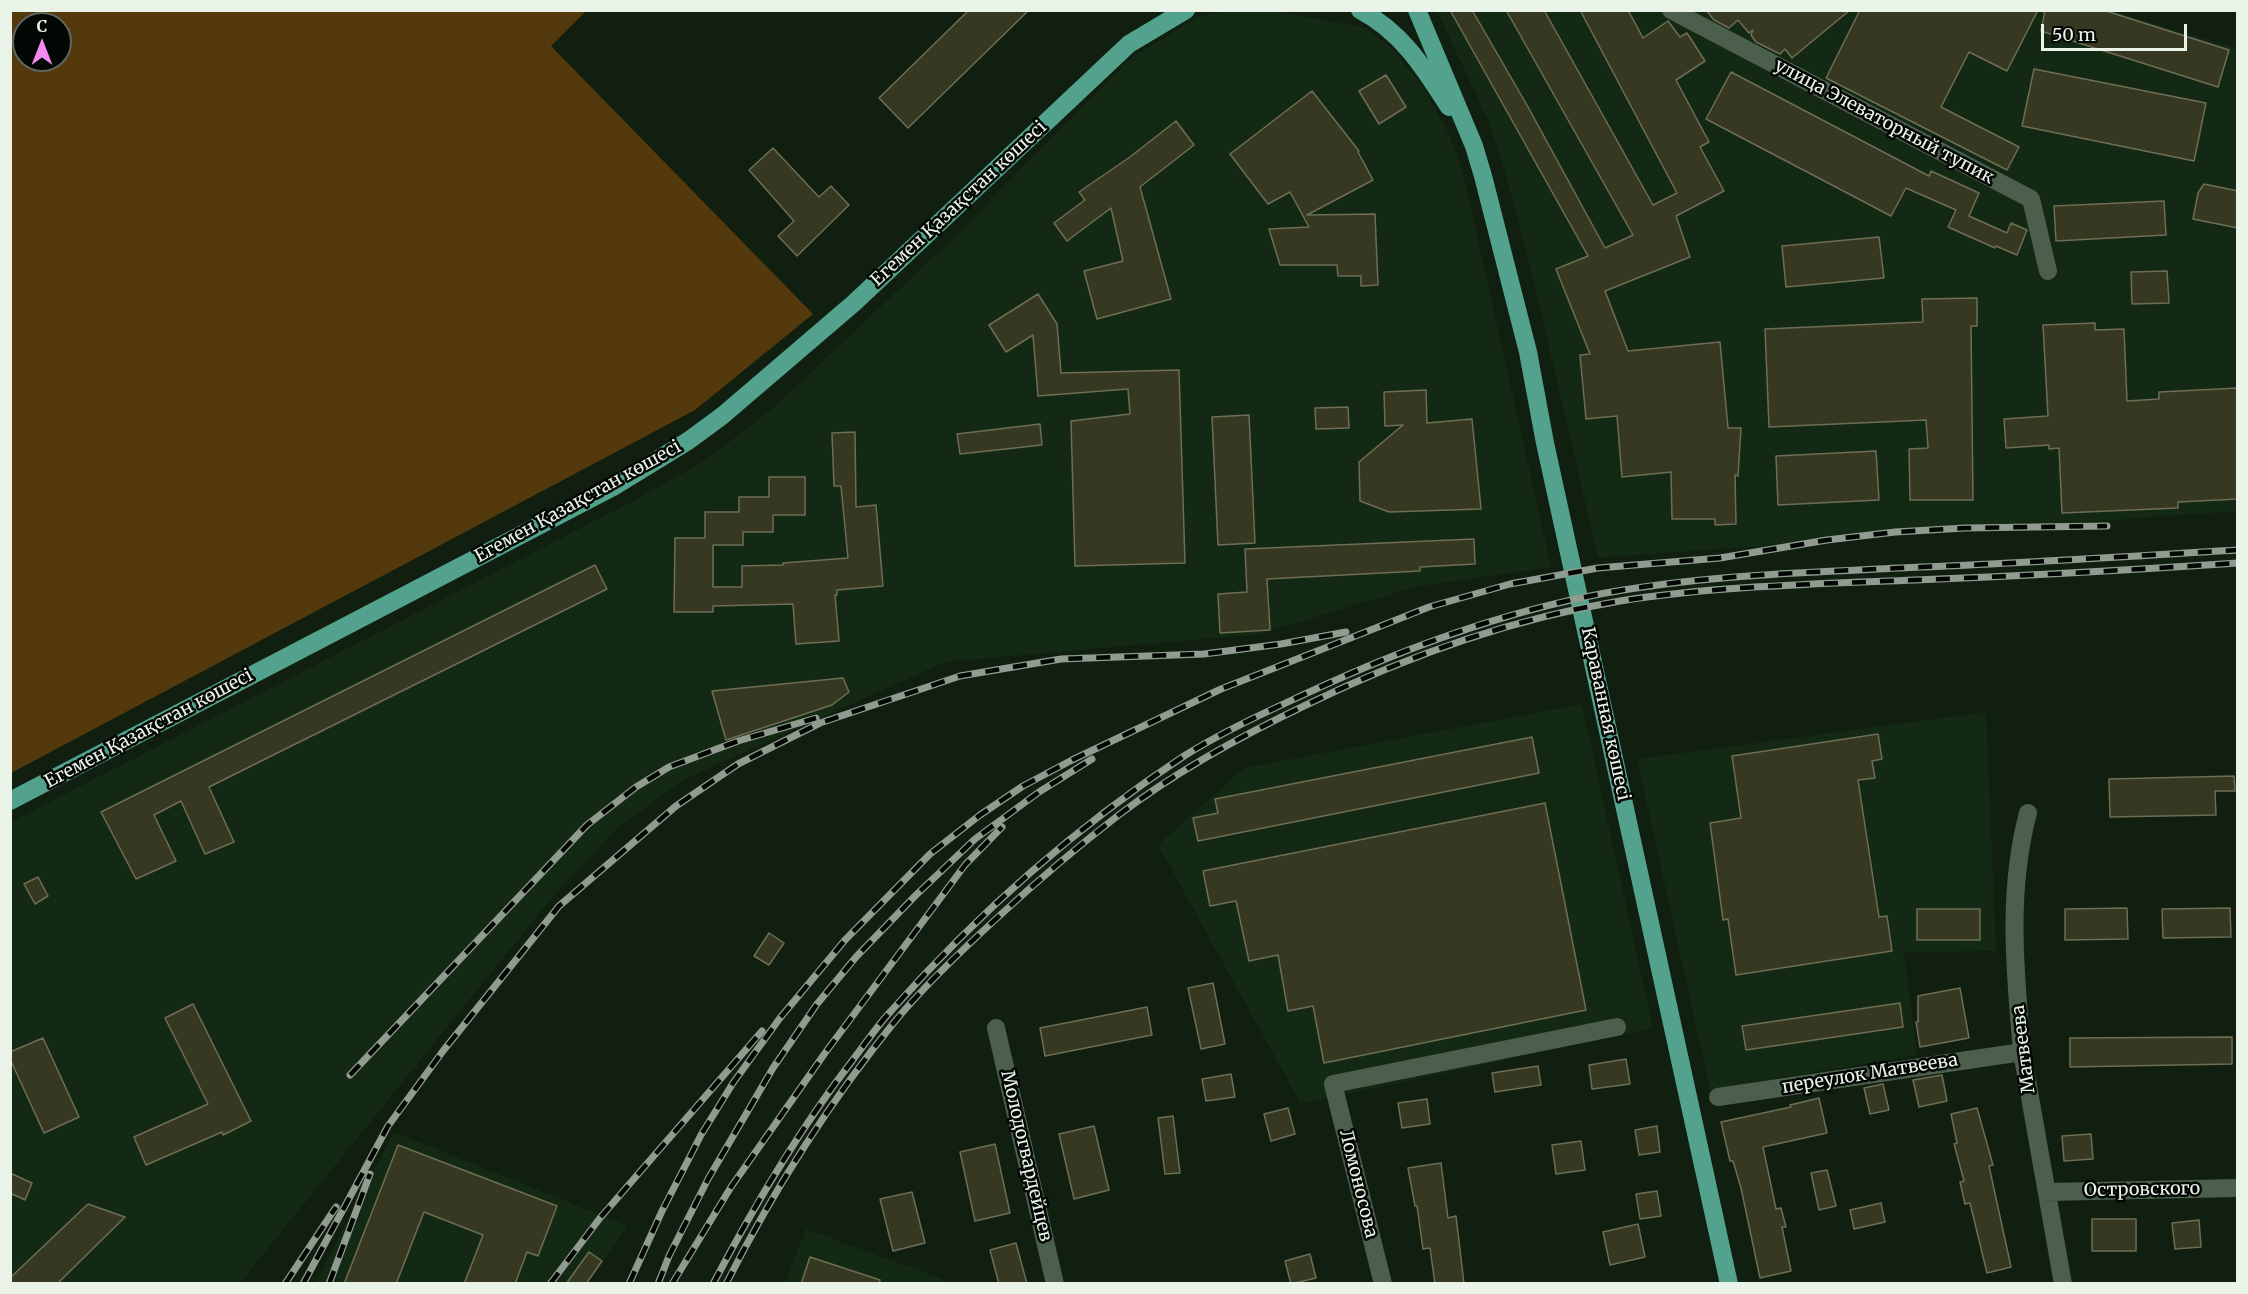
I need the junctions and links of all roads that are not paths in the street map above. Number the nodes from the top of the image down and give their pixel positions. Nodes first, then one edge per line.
1 (1157, 10) edge
2 (1186, 10) edge
3 (1360, 10) edge
4 (1417, 10) edge
5 (1671, 10) edge
6 (1129, 44) junction
7 (1474, 146) junction
8 (2048, 271) dead end
9 (10, 801) edge
10 (2028, 813) dead end
11 (996, 1028) dead end
12 (1617, 1028) dead end
13 (2022, 1052) junction
14 (1718, 1097) dead end
15 (2238, 1188) edge
16 (2047, 1192) junction
17 (1055, 1284) edge
18 (1383, 1284) edge
19 (1729, 1284) edge
20 (2063, 1284) edge

1 - 6 main road
2 - 6 main road, Егемен Қазақстан көшесі
3 - 7 main road, Караванная көшесі
4 - 7 main road, Караванная көшесі
5 - 8 street, улица Элеваторный тупик
6 - 9 main road, Егемен Қазақстан көшесі
7 - 19 main road, Караванная көшесі
10 - 13 street, Матвеева
11 - 17 street, Молодогвардейцев
12 - 18 street, Ломоносова
13 - 14 street, переулок Матвеева
13 - 16 street, Матвеева
15 - 16 street, Островского
16 - 20 street, Матвеева

